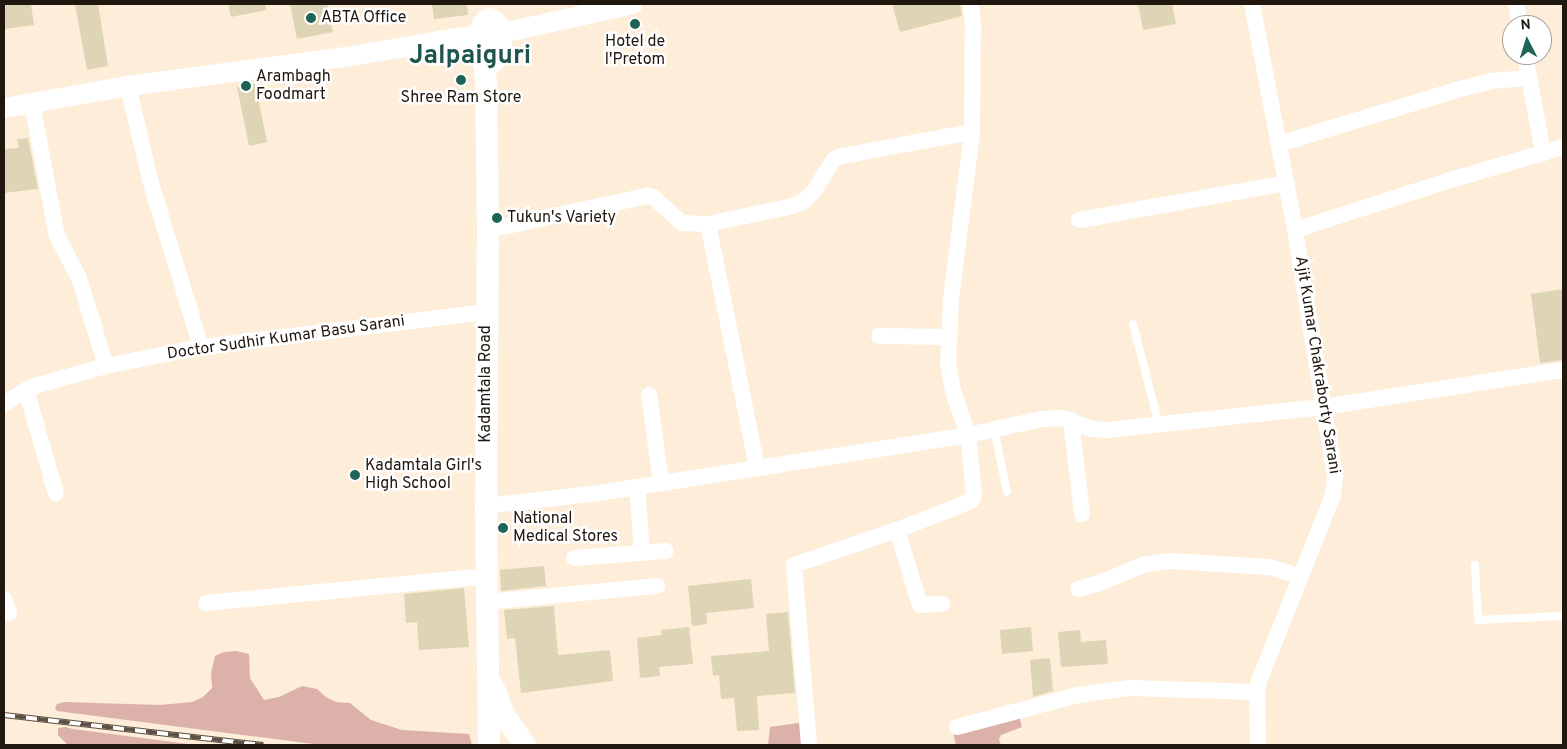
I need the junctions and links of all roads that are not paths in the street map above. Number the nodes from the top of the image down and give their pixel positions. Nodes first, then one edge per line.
1 (633, 4) edge
2 (971, 4) edge
3 (1252, 4) edge
4 (489, 24) edge
5 (1527, 65) edge
6 (1529, 78) junction
7 (127, 82) junction
8 (31, 99) junction
9 (4, 100) edge
10 (4, 108) edge
11 (972, 132) junction
12 (1279, 144) junction
13 (1563, 147) edge
14 (1543, 153) junction
15 (1287, 183) junction
16 (1080, 220) dead end
17 (708, 224) junction
18 (488, 230) junction
19 (1296, 230) junction
20 (487, 312) junction
21 (1133, 324) dead end
22 (879, 336) dead end
23 (948, 337) junction
24 (201, 347) junction
25 (106, 366) junction
26 (1563, 370) edge
27 (26, 390) junction
28 (649, 395) dead end
29 (4, 404) edge
30 (1323, 408) junction
31 (1071, 420) junction
32 (1160, 425) junction
33 (994, 429) junction
34 (968, 435) junction
35 (757, 468) junction
36 (661, 483) junction
37 (637, 487) junction
38 (1007, 492) dead end
39 (56, 493) dead end
40 (486, 506) junction
41 (1082, 514) dead end
42 (897, 530) junction
43 (666, 551) dead end
44 (642, 553) junction
45 (574, 558) dead end
46 (1475, 565) dead end
47 (487, 576) junction
48 (1300, 577) junction
49 (657, 586) dead end
50 (1078, 589) dead end
51 (487, 602) junction
52 (206, 603) dead end
53 (942, 604) dead end
54 (1563, 616) edge
55 (488, 643) junction
56 (1257, 692) junction
57 (956, 727) dead end
58 (489, 745) edge
59 (525, 745) edge
60 (809, 745) edge
61 (1258, 745) edge

1 - 4 street
2 - 11 street
3 - 12 street, Ajit Kumar Chakraborty Sarani
4 - 7 street
4 - 18 main road, Kadamtala Road
5 - 6 street
6 - 12 street
6 - 14 street
7 - 8 street
7 - 24 street
8 - 9 street
8 - 10 street
8 - 25 street
11 - 17 street
11 - 23 street
12 - 15 street, Ajit Kumar Chakraborty Sarani
13 - 14 street
14 - 19 street
15 - 16 street
15 - 19 street, Ajit Kumar Chakraborty Sarani
17 - 18 street
17 - 35 street
18 - 20 main road, Kadamtala Road
19 - 30 street, Ajit Kumar Chakraborty Sarani
20 - 24 street, Doctor Sudhir Kumar Basu Sarani
20 - 40 main road, Kadamtala Road
21 - 32 lane
22 - 23 street
23 - 34 street
24 - 25 street, Doctor Sudhir Kumar Basu Sarani
25 - 27 street, Doctor Sudhir Kumar Basu Sarani
26 - 30 street
27 - 29 street, Doctor Sudhir Kumar Basu Sarani
27 - 39 street
28 - 36 street
30 - 32 street
30 - 48 street, Ajit Kumar Chakraborty Sarani
31 - 32 street
31 - 33 street
31 - 41 street
33 - 34 street
33 - 38 lane
34 - 35 street
34 - 42 street
35 - 36 street
36 - 37 street
37 - 40 street
37 - 44 street
40 - 47 main road, Kadamtala Road
42 - 53 street
42 - 60 street
43 - 44 street
44 - 45 street
46 - 54 lane
47 - 51 main road, Kadamtala Road
47 - 52 street
48 - 50 street
48 - 56 street, Ajit Kumar Chakraborty Sarani
49 - 51 street
51 - 55 main road, Kadamtala Road
55 - 58 main road, Kadamtala Road
55 - 59 main road
56 - 57 street
56 - 61 street, Ajit Kumar Chakraborty Sarani

